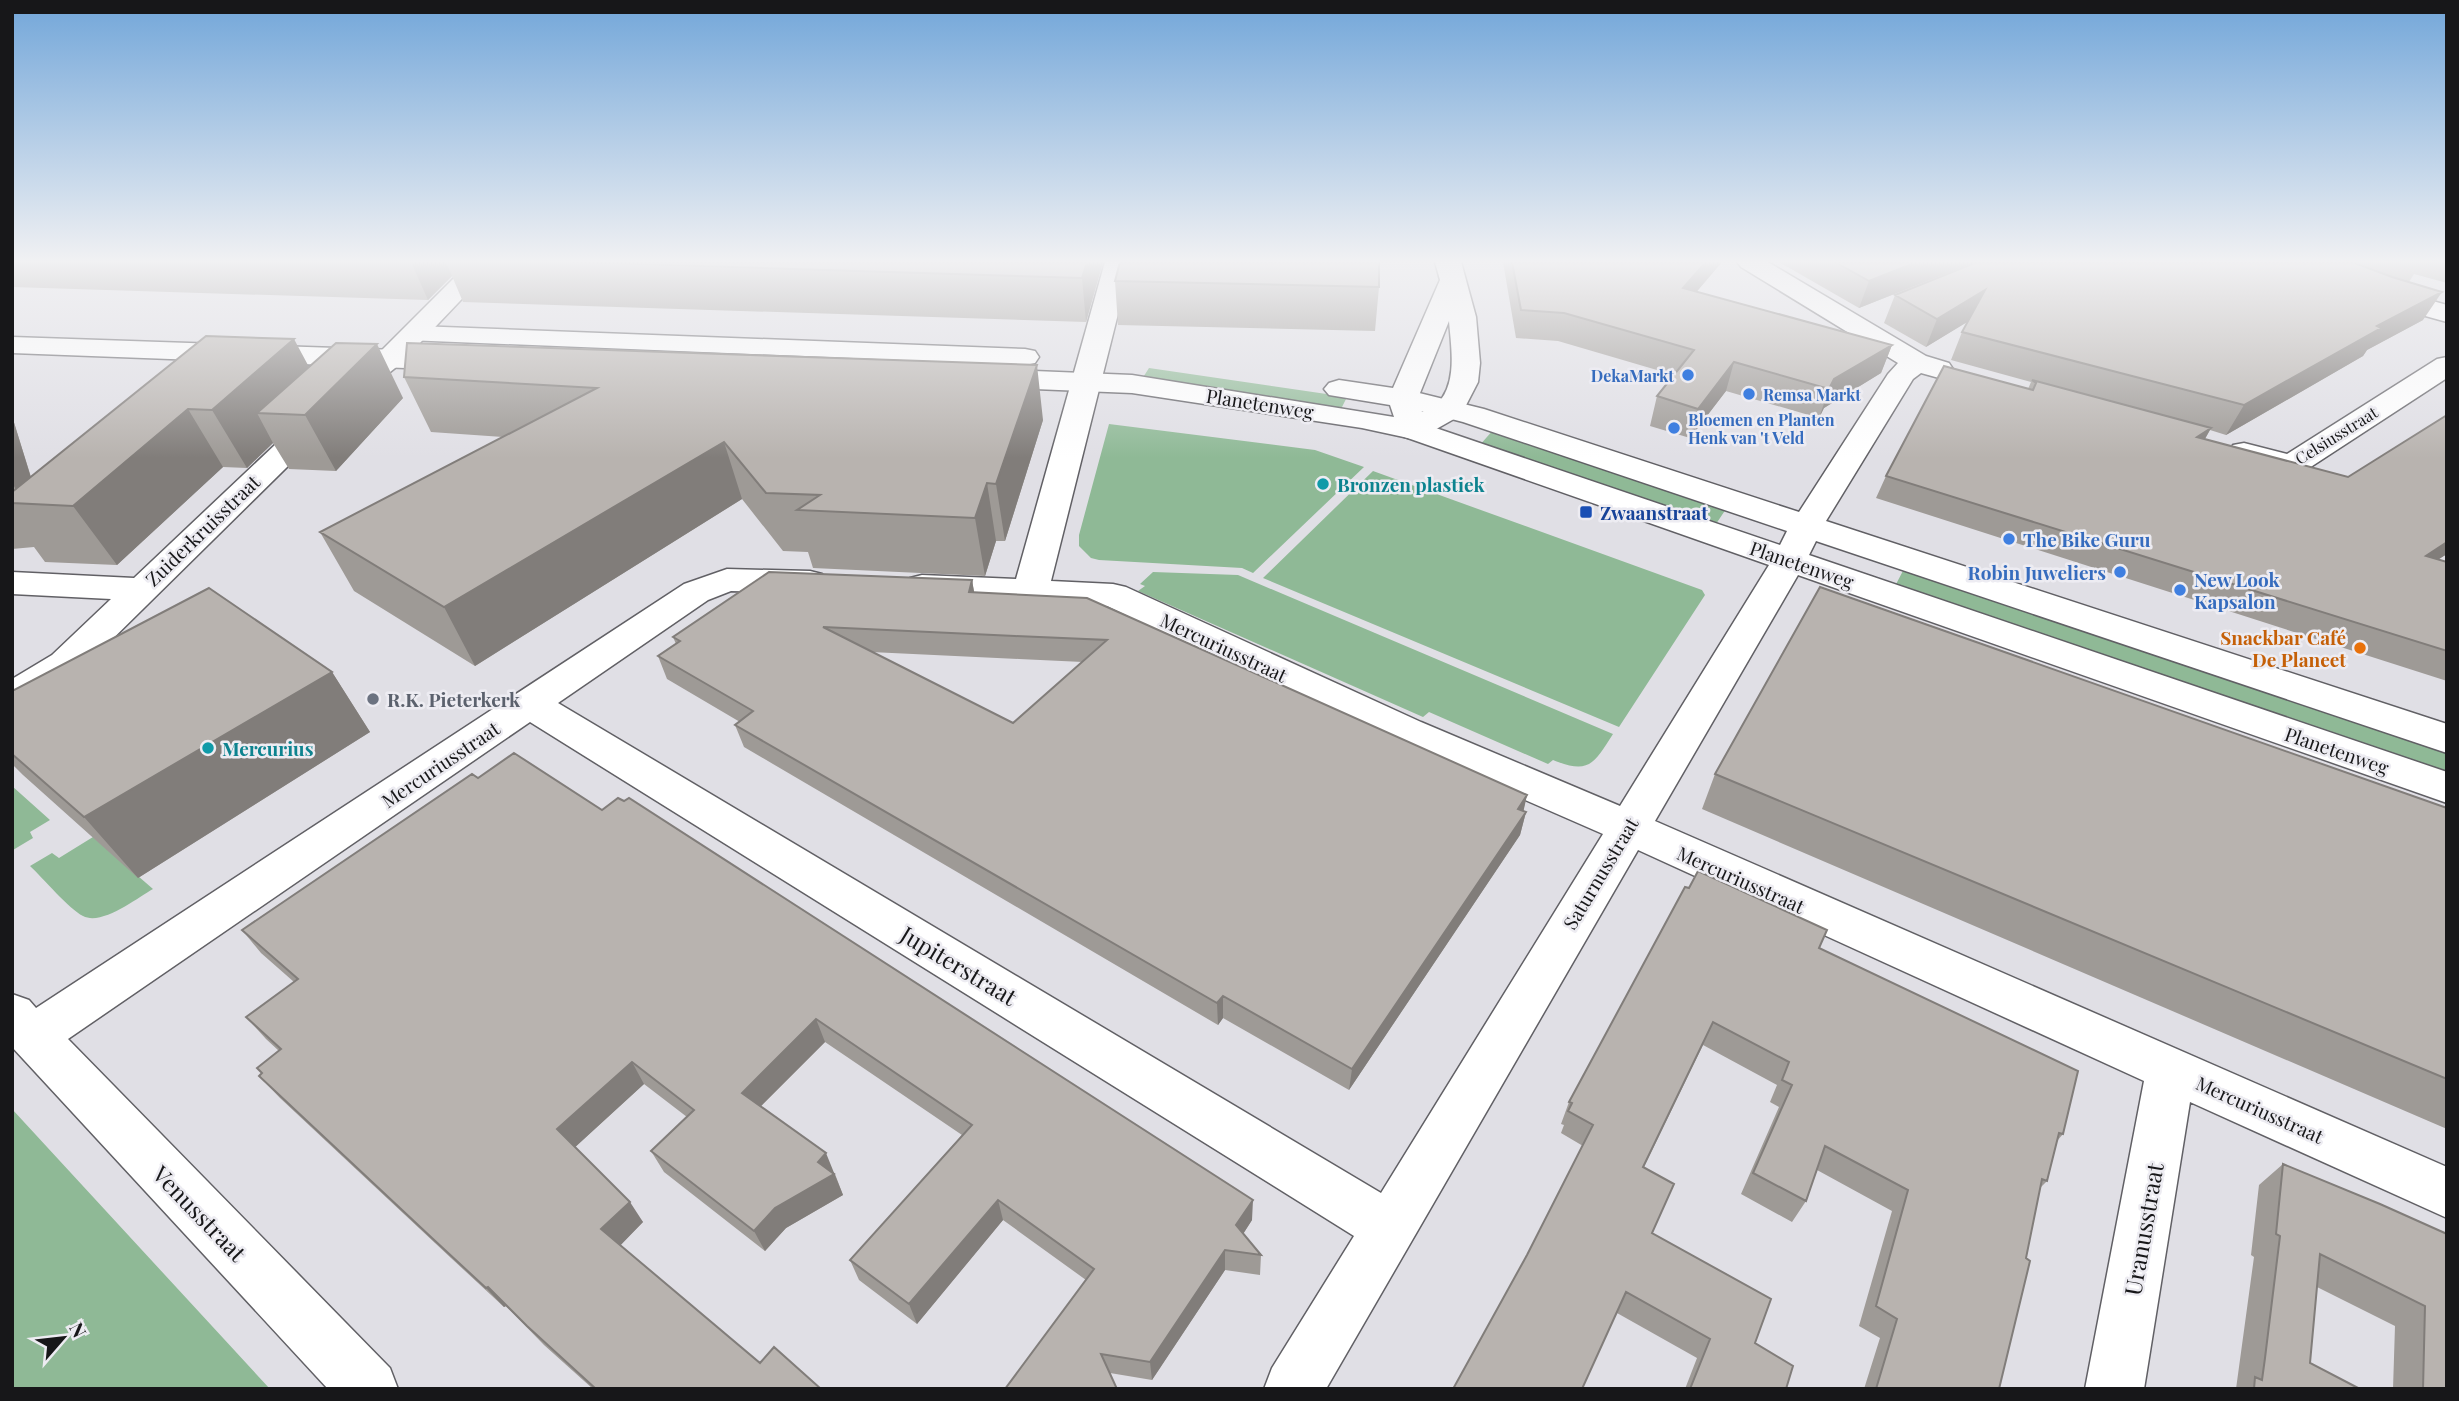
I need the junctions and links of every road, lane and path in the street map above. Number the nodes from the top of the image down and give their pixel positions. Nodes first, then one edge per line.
1 (209, 327) edge
2 (420, 327) edge
3 (1100, 327) edge
4 (1433, 327) edge
5 (1463, 327) edge
6 (1861, 327) edge
7 (413, 334) junction
8 (12, 345) edge
9 (390, 359) junction
10 (1916, 362) junction
11 (2447, 365) edge
12 (1088, 370) junction
13 (1969, 378) edge
14 (1450, 409) junction
15 (1408, 414) junction
16 (2212, 443) edge
17 (1798, 543) junction
18 (12, 583) edge
19 (839, 583) edge
20 (880, 584) edge
21 (141, 589) junction
22 (1031, 589) junction
23 (12, 697) edge
24 (530, 705) junction
25 (2447, 739) edge
26 (2447, 788) edge
27 (1627, 827) junction
28 (23, 1025) edge
29 (2171, 1069) junction
30 (2447, 1193) edge
31 (1388, 1227) junction
32 (369, 1389) edge
33 (1293, 1389) edge
34 (2114, 1389) edge

1 - 7 street, Planetenweg
2 - 7 street, Zuiderkruisstraat
3 - 12 street
4 - 15 street
5 - 14 street
6 - 10 street
7 - 9 street, Zuiderkruisstraat
7 - 12 street, Planetenweg
8 - 9 street, Planetenweg
9 - 12 street, Planetenweg
9 - 21 street, Zuiderkruisstraat
10 - 13 street
10 - 17 street, Saturnusstraat
11 - 16 street, Celsiusstraat
12 - 15 street, Planetenweg
12 - 22 street
14 - 15 street, Planetenweg
14 - 17 street, Planetenweg
15 - 17 street, Planetenweg
17 - 25 street, Planetenweg
17 - 26 street, Planetenweg
17 - 27 street, Saturnusstraat
18 - 21 street
19 - 24 street, Mercuriusstraat
20 - 22 street, Mercuriusstraat
21 - 23 street, Zuiderkruisstraat
22 - 27 street, Mercuriusstraat
24 - 28 street, Mercuriusstraat
24 - 31 street, Jupiterstraat
27 - 29 street, Mercuriusstraat
27 - 31 street, Saturnusstraat
28 - 32 street, Venusstraat
29 - 30 street, Mercuriusstraat
29 - 34 street, Uranusstraat
31 - 33 street, Saturnusstraat

